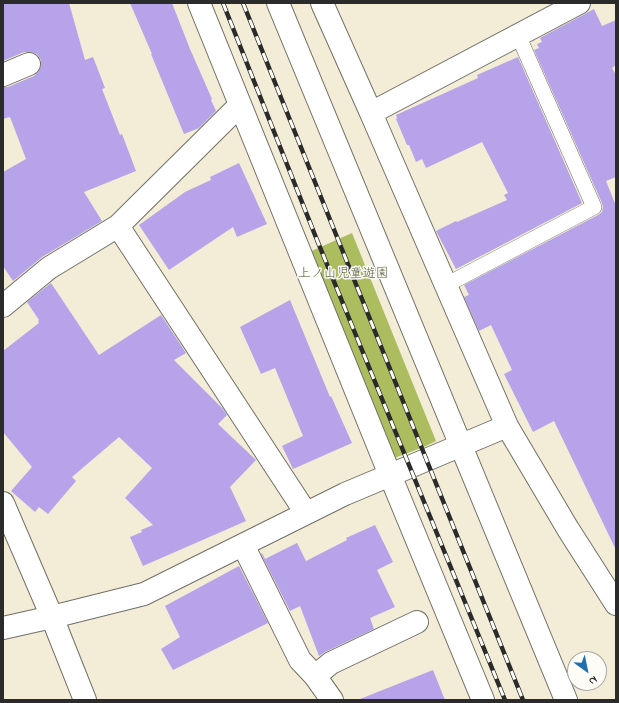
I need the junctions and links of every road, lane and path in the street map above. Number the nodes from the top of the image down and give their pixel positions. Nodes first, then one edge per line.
1 (198, 3) edge
2 (278, 3) edge
3 (322, 3) edge
4 (579, 3) edge
5 (518, 35) junction
6 (29, 64) dead end
7 (3, 75) edge
8 (240, 105) junction
9 (371, 113) junction
10 (118, 226) junction
11 (446, 285) junction
12 (3, 306) edge
13 (507, 426) junction
14 (461, 445) junction
15 (390, 475) junction
16 (3, 503) edge
17 (306, 513) junction
18 (243, 545) junction
19 (616, 604) edge
20 (52, 617) junction
21 (418, 622) dead end
22 (3, 628) edge
23 (315, 676) junction
24 (85, 700) edge
25 (332, 700) edge
26 (483, 700) edge
27 (566, 700) edge

1 - 8 street
2 - 14 street
3 - 9 street
4 - 5 street
5 - 9 street
5 - 11 lane
6 - 7 street
8 - 10 street
8 - 15 street
9 - 11 street
10 - 12 street
10 - 17 street
11 - 13 street
13 - 14 street
13 - 19 street
14 - 15 street
14 - 27 street
15 - 17 street
15 - 26 street
16 - 20 street
17 - 18 street
18 - 20 street
18 - 23 street
20 - 22 street
20 - 24 street
21 - 23 street
23 - 25 street

